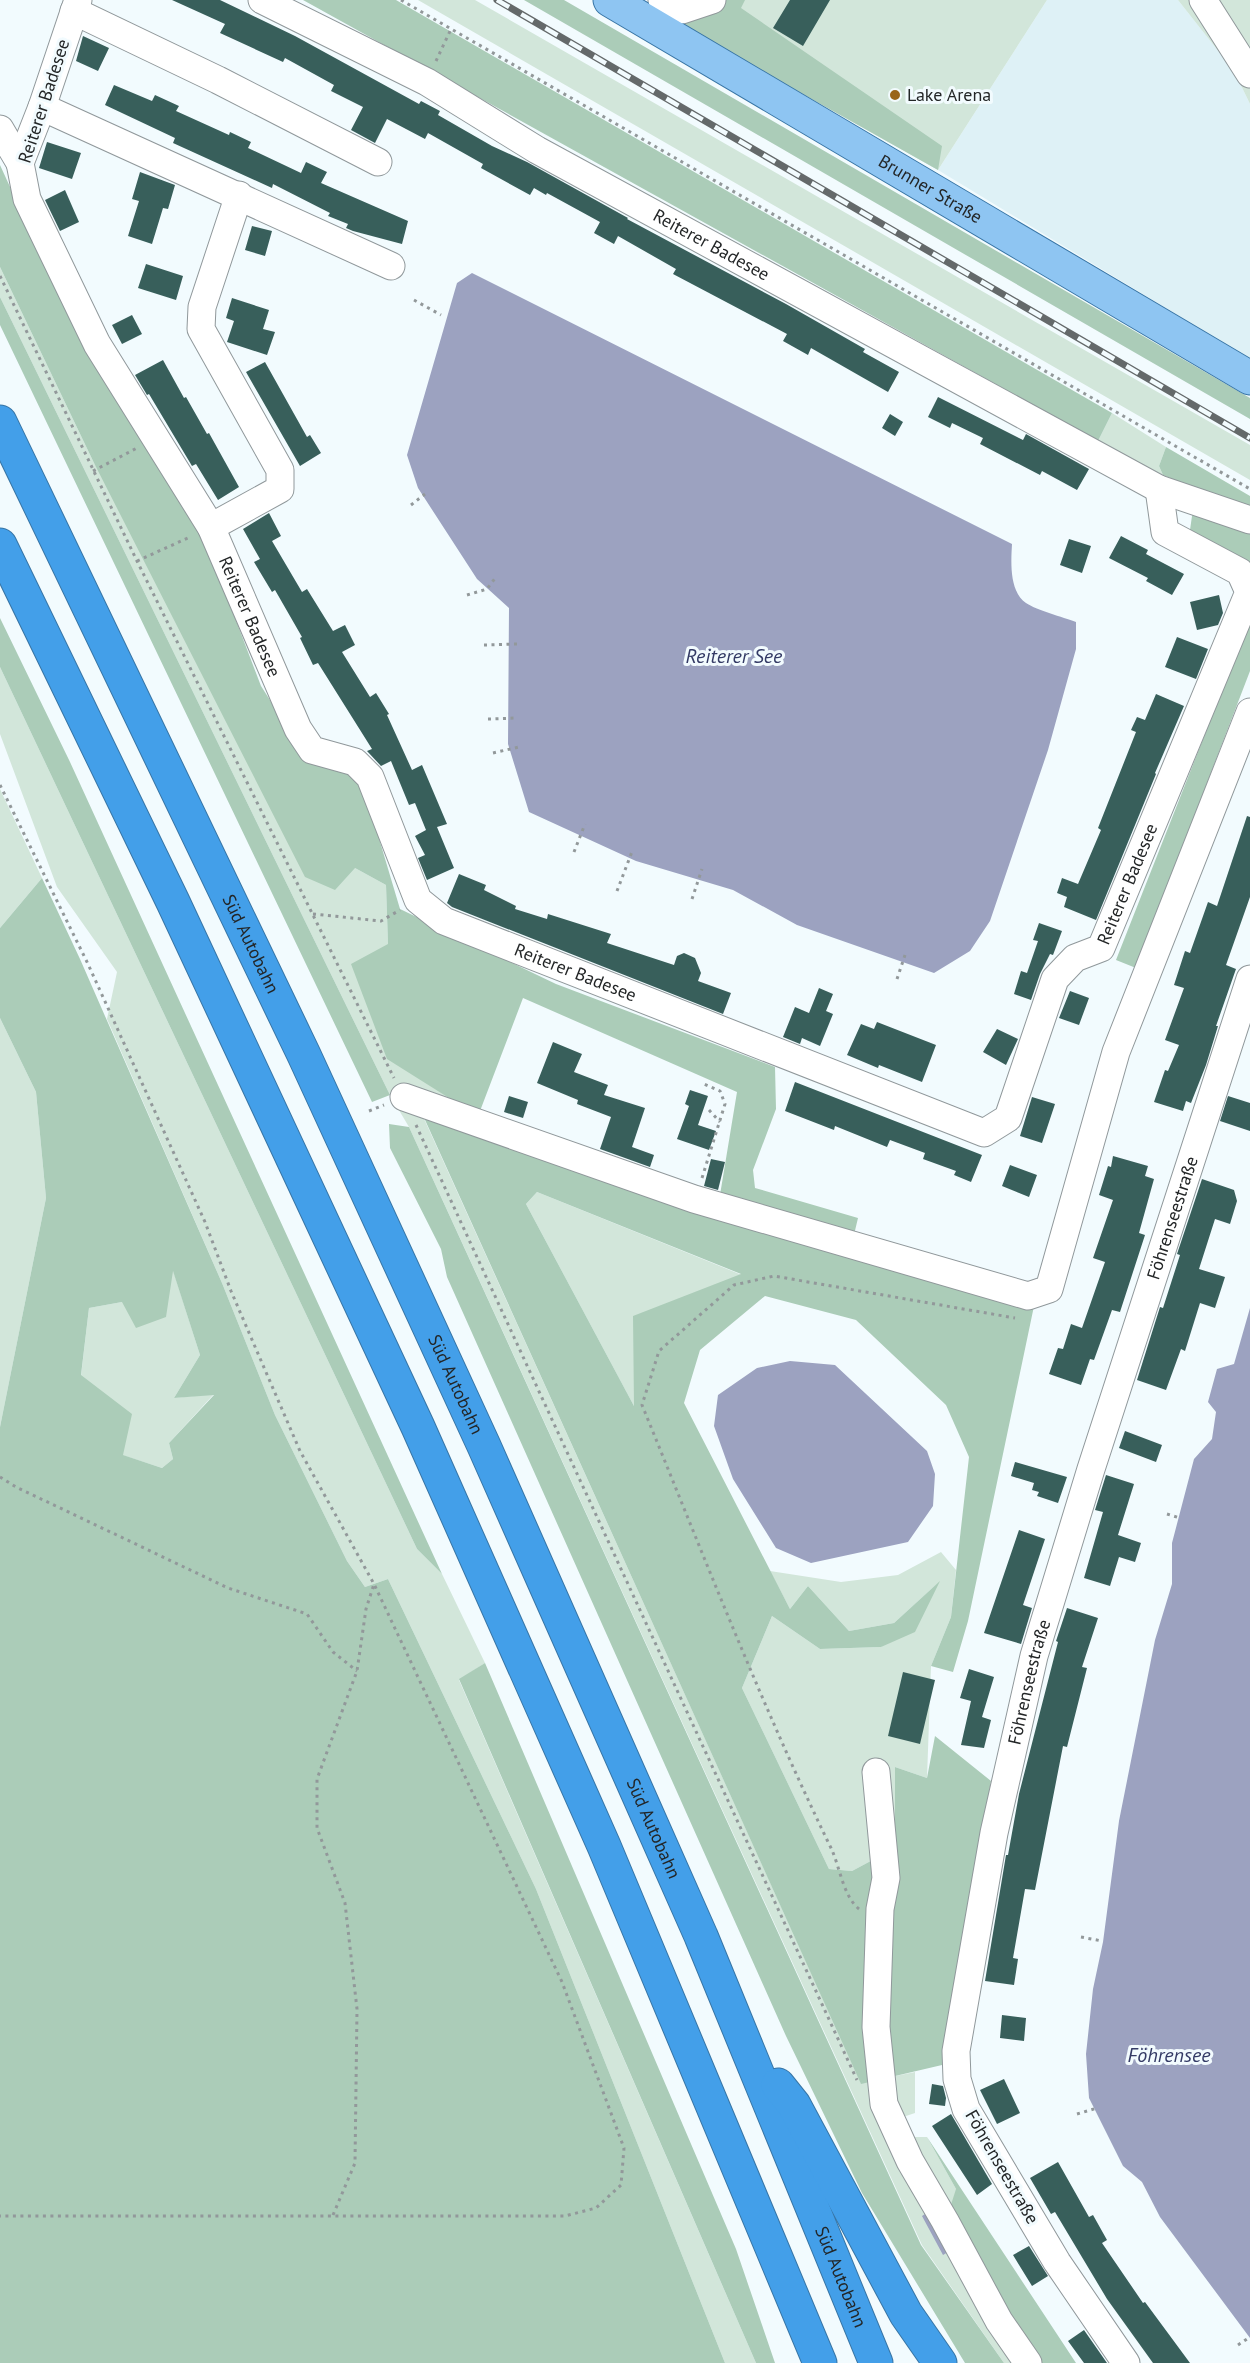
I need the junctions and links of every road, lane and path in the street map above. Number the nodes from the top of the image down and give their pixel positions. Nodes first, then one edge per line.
1 (262, 0) edge
2 (401, 0) edge
3 (610, 0) edge
4 (662, 0) edge
5 (712, 0) edge
6 (1203, 0) edge
7 (76, 6) edge
8 (451, 29) junction
9 (1250, 74) edge
10 (427, 81) junction
11 (42, 107) junction
12 (0, 129) edge
13 (378, 162) dead end
14 (20, 163) junction
15 (239, 195) junction
16 (391, 266) dead end
17 (0, 276) edge
18 (414, 300) dead end
19 (441, 315) dead end
20 (1250, 378) edge
21 (0, 422) edge
22 (117, 458) dead end
23 (93, 471) junction
24 (1159, 489) junction
25 (1250, 489) edge
26 (425, 494) dead end
27 (411, 505) dead end
28 (1250, 520) edge
29 (211, 527) junction
30 (0, 545) edge
31 (170, 547) dead end
32 (138, 561) junction
33 (495, 577) dead end
34 (467, 595) dead end
35 (517, 644) dead end
36 (484, 645) dead end
37 (1250, 712) edge
38 (517, 718) dead end
39 (488, 719) dead end
40 (519, 747) dead end
41 (493, 753) dead end
42 (0, 784) edge
43 (585, 824) dead end
44 (633, 849) dead end
45 (574, 852) dead end
46 (702, 869) dead end
47 (617, 891) dead end
48 (692, 899) dead end
49 (313, 914) junction
50 (381, 921) dead end
51 (905, 955) dead end
52 (897, 979) dead end
53 (1250, 979) edge
54 (704, 1084) dead end
55 (404, 1097) junction
56 (709, 1110) dead end
57 (720, 1122) junction
58 (694, 1199) junction
59 (1024, 1319) dead end
60 (0, 1477) edge
61 (1167, 1514) dead end
62 (1180, 1518) dead end
63 (374, 1584) junction
64 (357, 1671) junction
65 (876, 1772) dead end
66 (880, 1909) junction
67 (1081, 1937) dead end
68 (1102, 1941) dead end
69 (744, 2039) junction
70 (860, 2085) dead end
71 (1097, 2108) dead end
72 (1077, 2114) dead end
73 (333, 2215) junction
74 (0, 2216) edge
75 (1250, 2337) edge
76 (1238, 2345) dead end
77 (808, 2348) edge
78 (820, 2363) edge
79 (876, 2363) edge
80 (940, 2363) edge
81 (1028, 2363) edge
82 (1126, 2363) edge

1 - 10 street, Reiterer Badesee
2 - 8 path
3 - 20 main road, Brunner Straße
4 - 5 street
6 - 9 street
7 - 11 street, Reiterer Badesee
7 - 13 street
8 - 10 path
8 - 25 path
10 - 24 street, Reiterer Badesee
11 - 14 street, Reiterer Badesee
11 - 15 street
12 - 14 street
14 - 29 street, Reiterer Badesee
15 - 16 street
15 - 29 street
17 - 23 path
18 - 19 path
21 - 69 highway, Süd Autobahn
22 - 23 path
23 - 32 path
24 - 28 street, Reiterer Badesee
24 - 29 street, Reiterer Badesee
26 - 27 path
30 - 77 highway
31 - 32 path
32 - 49 path
33 - 34 path
35 - 36 path
37 - 58 street
38 - 39 path
40 - 41 path
42 - 63 path
43 - 45 path
44 - 47 path
46 - 48 path
49 - 50 path
49 - 55 path
51 - 52 path
53 - 82 street, Föhrenseestraße
54 - 57 path
55 - 58 street
55 - 70 path
56 - 57 path
57 - 58 path
59 - 66 path
60 - 64 path
61 - 62 path
63 - 64 path
63 - 73 path
64 - 73 path
65 - 66 street
66 - 81 street
67 - 68 path
69 - 79 highway, Süd Autobahn
69 - 80 highway
71 - 72 path
73 - 74 path
75 - 76 path
77 - 78 highway

